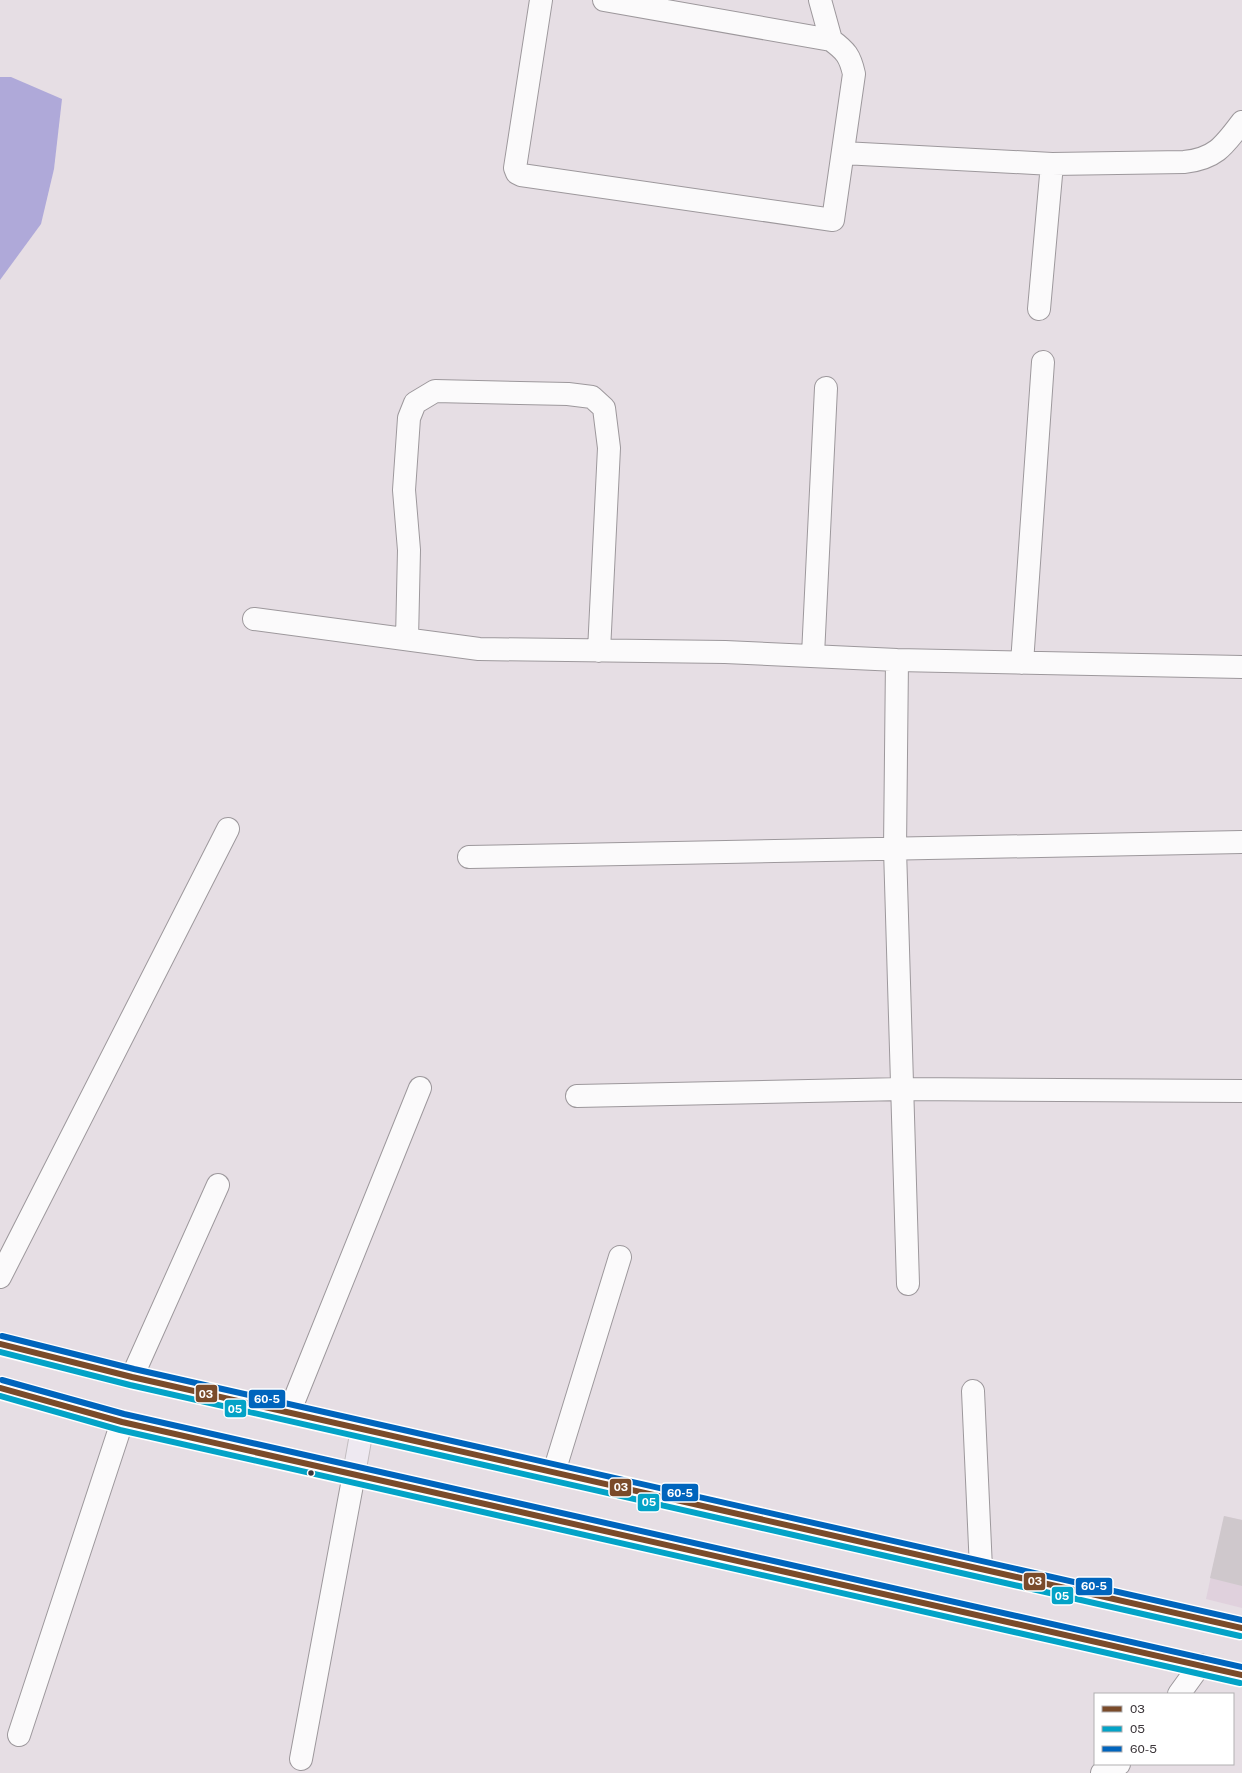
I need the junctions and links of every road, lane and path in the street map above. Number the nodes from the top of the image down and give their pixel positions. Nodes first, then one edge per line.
1 (541, 0) edge
2 (604, 0) edge
3 (820, 0) edge
4 (831, 40) junction
5 (1242, 122) edge
6 (843, 153) junction
7 (1052, 164) junction
8 (1039, 309) dead end
9 (1043, 362) dead end
10 (826, 388) dead end
11 (254, 619) dead end
12 (407, 638) junction
13 (599, 651) junction
14 (813, 655) junction
15 (897, 660) junction
16 (1022, 662) junction
17 (1242, 667) edge
18 (228, 829) dead end
19 (1242, 842) edge
20 (895, 849) junction
21 (469, 857) dead end
22 (420, 1088) dead end
23 (902, 1089) junction
24 (1242, 1090) edge
25 (577, 1096) dead end
26 (218, 1185) dead end
27 (620, 1257) dead end
28 (0, 1277) edge
29 (908, 1284) dead end
30 (0, 1344) edge
31 (132, 1377) junction
32 (0, 1388) edge
33 (973, 1391) dead end
34 (289, 1413) junction
35 (122, 1422) junction
36 (362, 1429) junction
37 (554, 1472) junction
38 (354, 1474) junction
39 (981, 1569) junction
40 (1242, 1628) edge
41 (1200, 1665) junction
42 (1242, 1676) edge
43 (1180, 1693) edge
44 (19, 1734) dead end
45 (301, 1759) dead end
46 (1117, 1765) edge
47 (1102, 1773) edge

1 - 6 street
2 - 4 street
3 - 4 street
4 - 6 street
5 - 7 street
6 - 7 street
7 - 8 street
9 - 16 street
10 - 14 street
11 - 12 street
12 - 13 street
12 - 13 street
13 - 14 street
14 - 15 street
15 - 16 street
15 - 20 street
16 - 17 street
18 - 28 street
19 - 20 street
20 - 21 street
20 - 23 street
22 - 34 street
23 - 24 street
23 - 25 street
23 - 29 street
26 - 31 street
27 - 37 street
30 - 31 main road
31 - 34 main road
32 - 35 main road
33 - 39 street
34 - 36 main road
35 - 38 main road
35 - 44 street
36 - 37 main road
36 - 38 main road
37 - 39 main road
38 - 41 main road
38 - 45 street
39 - 40 main road
41 - 42 main road
41 - 43 street
46 - 47 street

